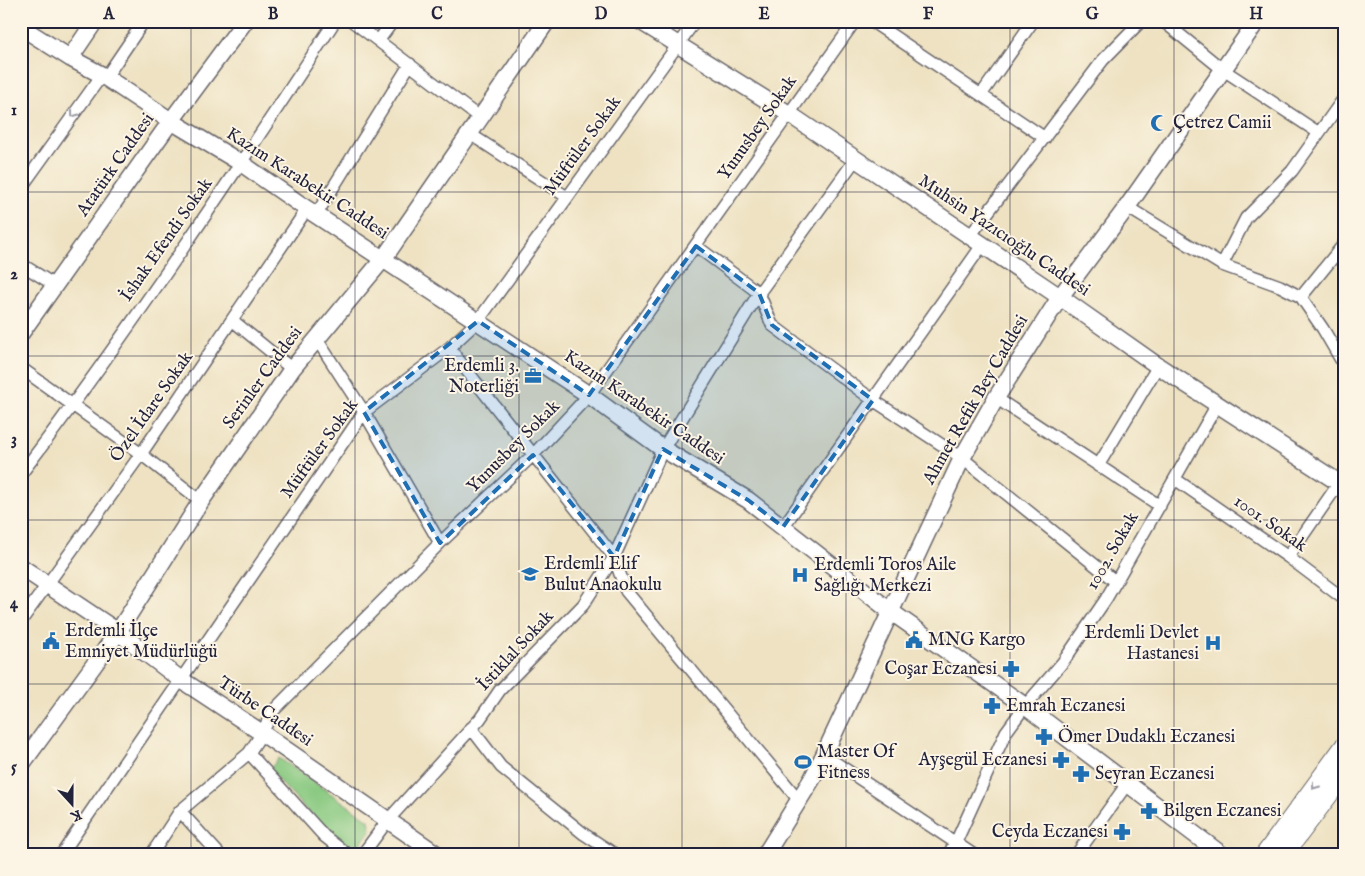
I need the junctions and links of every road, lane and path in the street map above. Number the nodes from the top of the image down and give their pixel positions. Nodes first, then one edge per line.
1 (95, 21) edge
2 (144, 21) edge
3 (335, 21) edge
4 (352, 21) edge
5 (393, 21) edge
6 (548, 21) edge
7 (640, 21) edge
8 (695, 21) edge
9 (855, 21) edge
10 (871, 21) edge
11 (1032, 21) edge
12 (1141, 21) edge
13 (1163, 21) edge
14 (1257, 21) edge
15 (239, 23) edge
16 (21, 27) edge
17 (379, 40) junction
18 (676, 46) junction
19 (70, 58) junction
20 (410, 64) junction
21 (1222, 69) junction
22 (104, 76) junction
23 (981, 95) junction
24 (1343, 102) edge
25 (789, 114) junction
26 (480, 118) junction
27 (171, 121) junction
28 (1319, 133) junction
29 (470, 134) junction
30 (1045, 138) junction
31 (855, 160) junction
32 (241, 163) junction
33 (21, 188) edge
34 (567, 197) junction
35 (1127, 207) junction
36 (312, 212) junction
37 (976, 240) junction
38 (1344, 244) edge
39 (696, 246) junction
40 (384, 258) junction
41 (21, 264) edge
42 (1222, 265) junction
43 (56, 286) junction
44 (759, 293) junction
45 (1060, 297) junction
46 (1300, 297) junction
47 (232, 320) junction
48 (478, 321) junction
49 (21, 333) edge
50 (316, 338) junction
51 (449, 348) junction
52 (1344, 365) edge
53 (1158, 366) junction
54 (21, 368) edge
55 (292, 369) junction
56 (589, 395) junction
57 (996, 398) junction
58 (872, 400) junction
59 (1218, 403) junction
60 (73, 406) junction
61 (364, 412) junction
62 (663, 449) junction
63 (141, 454) junction
64 (533, 455) junction
65 (962, 458) junction
66 (1098, 466) junction
67 (21, 474) edge
68 (1174, 479) junction
69 (1342, 481) edge
70 (201, 501) junction
71 (1160, 506) junction
72 (783, 527) junction
73 (440, 543) junction
74 (614, 557) junction
75 (1288, 557) junction
76 (21, 568) edge
77 (1116, 582) junction
78 (47, 585) junction
79 (1344, 599) edge
80 (890, 611) junction
81 (21, 621) edge
82 (118, 632) junction
83 (180, 679) junction
84 (1025, 706) junction
85 (472, 728) junction
86 (262, 733) junction
87 (1344, 747) edge
88 (249, 753) junction
89 (824, 755) junction
90 (21, 765) edge
91 (1344, 774) edge
92 (1127, 784) junction
93 (798, 799) junction
94 (180, 811) junction
95 (388, 820) junction
96 (956, 842) junction
97 (67, 853) edge
98 (151, 855) edge
99 (220, 855) edge
100 (348, 855) edge
101 (362, 855) edge
102 (438, 855) edge
103 (616, 855) edge
104 (765, 855) edge
105 (948, 855) edge
106 (974, 855) edge
107 (1076, 855) edge
108 (1222, 855) edge
109 (1265, 855) edge
110 (1283, 855) edge

1 - 19 street
2 - 22 street
3 - 32 street, İshak Efendi Sokak
4 - 17 street
5 - 17 street
6 - 26 street, Serinler Caddesi
7 - 18 street, Muhsin Yazıcıoğlu Caddesi
8 - 18 street, Müftüler Sokak
9 - 25 street, Yunusbey Sokak
10 - 23 street
11 - 23 street
12 - 30 street
13 - 21 street
14 - 21 street, Ahmet Refik Bey Caddesi
15 - 27 street, Atatürk Caddesi
16 - 19 street, Kazım Karabekir Caddesi
17 - 20 street
18 - 25 street, Muhsin Yazıcıoğlu Caddesi
18 - 34 street, Müftüler Sokak
19 - 22 street, Kazım Karabekir Caddesi
20 - 26 street
20 - 36 street, Özel İdare Sokak
21 - 28 street
21 - 35 street, Ahmet Refik Bey Caddesi
22 - 27 street, Kazım Karabekir Caddesi
22 -> 33 street
23 - 30 street
24 - 28 street
25 - 31 street, Muhsin Yazıcıoğlu Caddesi
25 - 39 street, Yunusbey Sokak
26 - 29 street, Serinler Caddesi
27 - 32 street, Kazım Karabekir Caddesi
27 - 43 street, Atatürk Caddesi
28 - 42 street
29 - 34 street
29 - 40 street, Serinler Caddesi
30 - 37 street
31 - 37 street, Muhsin Yazıcıoğlu Caddesi
31 - 44 street, İstiklal Sokak
32 - 36 street, Kazım Karabekir Caddesi
32 - 60 street, İshak Efendi Sokak
34 - 48 street, Müftüler Sokak
35 - 42 street
35 - 45 street, Ahmet Refik Bey Caddesi
36 - 40 street, Kazım Karabekir Caddesi
36 - 47 street, Özel İdare Sokak
37 - 45 street, Muhsin Yazıcıoğlu Caddesi
37 - 58 street
38 - 46 street
39 - 44 street
39 - 56 street, Yunusbey Sokak
40 - 48 street, Kazım Karabekir Caddesi
40 - 50 street, Serinler Caddesi
41 - 43 street
42 - 46 street
43 - 49 street, Atatürk Caddesi
44 - 58 street
44 - 62 street, İstiklal Sokak
45 - 53 street, Muhsin Yazıcıoğlu Caddesi
45 - 57 street, Ahmet Refik Bey Caddesi
46 - 52 street
47 - 55 street
47 - 63 street, Özel İdare Sokak
48 - 51 street, Müftüler Sokak
48 - 56 street, Kazım Karabekir Caddesi
50 - 55 street, Serinler Caddesi
50 - 61 street
51 - 61 street, Müftüler Sokak
51 - 64 street
53 - 59 street, Muhsin Yazıcıoğlu Caddesi
53 - 66 street
54 - 60 street
55 - 70 street, Serinler Caddesi
56 - 62 street, Kazım Karabekir Caddesi
56 - 64 street, Yunusbey Sokak
57 - 65 street, Ahmet Refik Bey Caddesi
57 - 66 street
58 - 65 street
58 - 72 street
59 - 68 street, 1002. Sokak
59 - 69 street, Muhsin Yazıcıoğlu Caddesi
60 - 63 street
60 - 67 street, İshak Efendi Sokak
61 - 73 street
61 - 83 street, Müftüler Sokak
62 - 72 street, Kazım Karabekir Caddesi
62 - 74 street, İstiklal Sokak
63 - 70 street
63 - 78 street, Özel İdare Sokak
64 - 73 street, Yunusbey Sokak
64 - 74 street
65 - 77 street
65 - 80 street, Ahmet Refik Bey Caddesi
66 - 71 street
68 - 71 street, 1002. Sokak
68 - 75 street, 1001. Sokak
69 - 75 street
70 - 82 street, Serinler Caddesi
71 - 77 street, 1002. Sokak
72 - 80 street, Kazım Karabekir Caddesi
73 - 86 street, Yunusbey Sokak
74 - 85 street, İstiklal Sokak
74 - 93 street
75 - 79 street, 1001. Sokak
76 - 78 street, Türbe Caddesi
77 - 84 street, 1002. Sokak
78 - 81 street, Özel İdare Sokak
78 - 82 street, Türbe Caddesi
80 - 84 street, Kazım Karabekir Caddesi
80 - 89 street, Ahmet Refik Bey Caddesi
82 - 83 street, Türbe Caddesi
82 - 90 street, Serinler Caddesi
83 - 86 street, Türbe Caddesi
83 - 97 street, Müftüler Sokak
84 - 92 street, Kazım Karabekir Caddesi
84 - 96 street, 1002. Sokak
85 - 95 street, İstiklal Sokak
85 - 103 street
86 - 88 street, Yunusbey Sokak
86 - 95 street, Türbe Caddesi
87 -> 109 main road
88 - 94 street, Yunusbey Sokak
88 - 100 street
89 - 93 street, Ahmet Refik Bey Caddesi
89 - 96 street
91 - 110 main road
92 - 107 street
92 - 108 street, Kazım Karabekir Caddesi
93 - 104 street, Ahmet Refik Bey Caddesi
94 - 98 street, Yunusbey Sokak
94 - 99 street
95 - 101 street, İstiklal Sokak
95 - 102 street, Türbe Caddesi
96 - 105 street, 1002. Sokak
96 - 106 street

